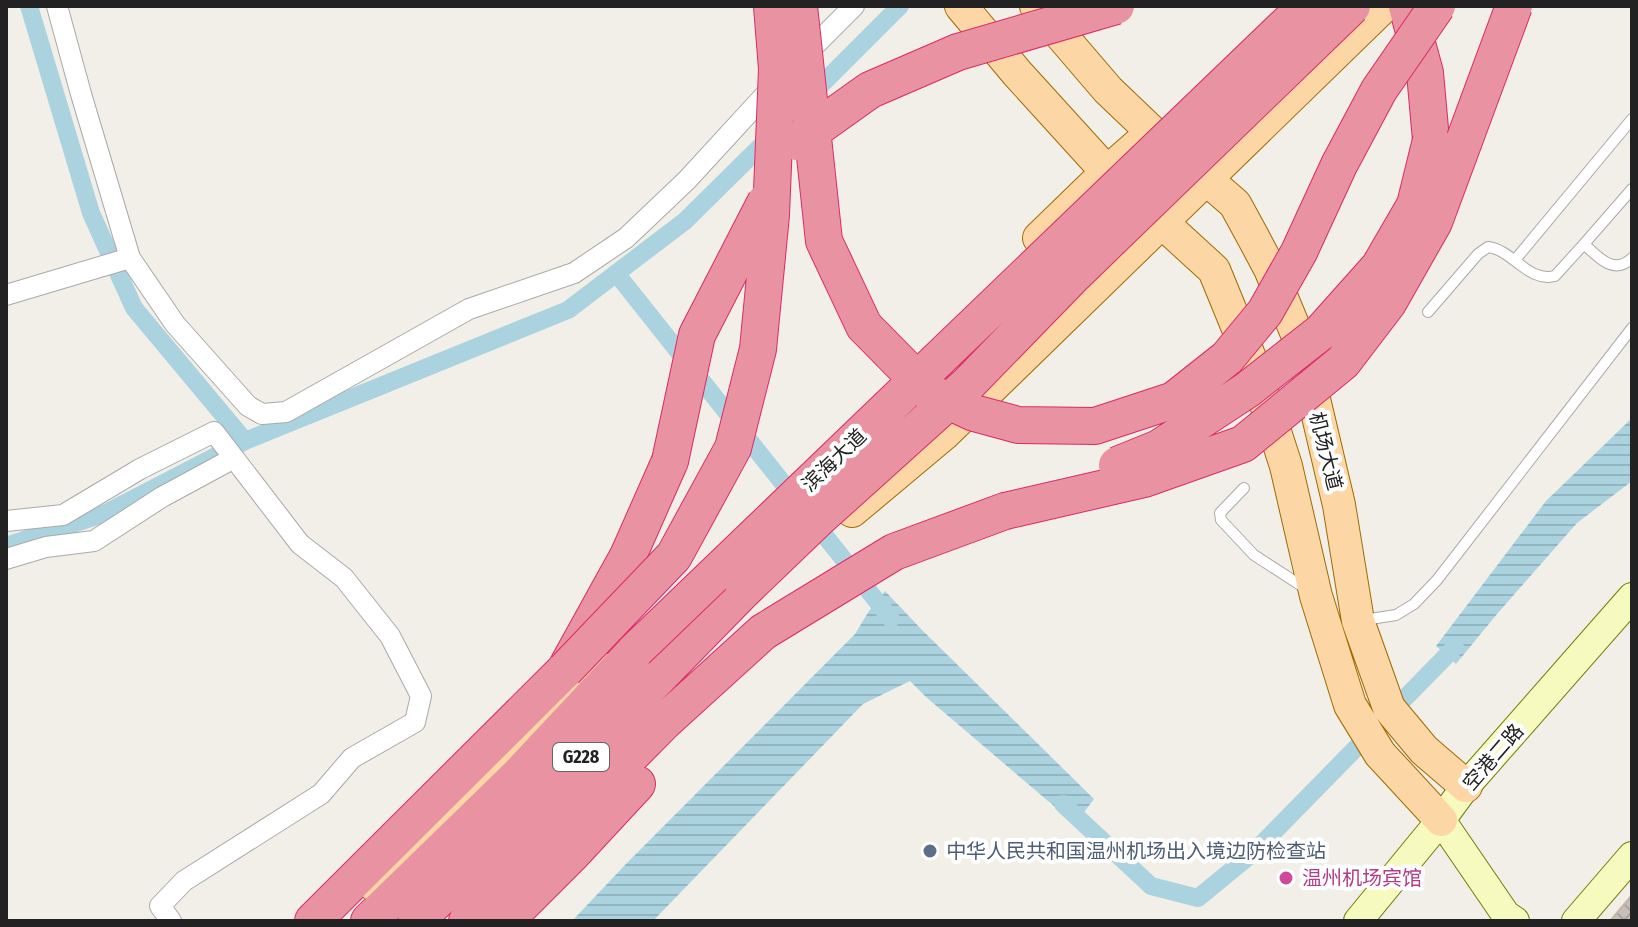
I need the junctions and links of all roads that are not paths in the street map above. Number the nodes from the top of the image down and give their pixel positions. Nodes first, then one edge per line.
1 (57, 6) edge
2 (772, 6) edge
3 (799, 6) edge
4 (854, 6) edge
5 (961, 6) edge
6 (1036, 6) edge
7 (1116, 6) edge
8 (1284, 6) edge
9 (1306, 6) edge
10 (1352, 6) edge
11 (1384, 6) edge
12 (1407, 6) edge
13 (1437, 6) edge
14 (1514, 6) edge
15 (1632, 119) edge
16 (1152, 132) junction
17 (1107, 172) junction
18 (1206, 180) junction
19 (1632, 189) edge
20 (1162, 222) junction
21 (1584, 244) junction
22 (130, 258) junction
23 (1632, 258) edge
24 (1515, 260) junction
25 (6, 295) edge
26 (1428, 312) dead end
27 (1632, 328) edge
28 (230, 453) junction
29 (1244, 488) dead end
30 (1005, 511) junction
31 (6, 521) edge
32 (6, 559) edge
33 (1316, 596) junction
34 (1632, 597) edge
35 (1358, 621) junction
36 (763, 632) junction
37 (565, 670) junction
38 (1466, 786) junction
39 (1441, 820) junction
40 (1632, 856) edge
41 (171, 921) edge
42 (313, 921) edge
43 (337, 921) edge
44 (369, 921) edge
45 (416, 921) edge
46 (438, 921) edge
47 (467, 921) edge
48 (505, 921) edge
49 (1358, 921) edge
50 (1515, 921) edge
51 (1576, 921) edge

1 - 22 street
2 - 37 highway, bridge
3 - 13 highway, bridge
4 - 22 street
5 - 17 main road
6 - 16 main road, 机场大道
7 - 37 highway, bridge
8 - 16 main road
9 - 44 highway, 滨海大道 / G228, bridge
10 - 45 highway, 滨海大道 / G228, bridge
11 - 18 main road
12 - 30 highway, bridge
14 - 30 highway, bridge
15 - 24 lane
16 - 17 main road
16 - 18 main road, 机场大道
17 - 20 main road
17 - 43 main road
18 - 20 main road
18 - 35 main road, 机场大道
19 - 21 lane
20 - 33 main road
20 - 46 main road
21 - 23 lane
21 - 24 lane
22 - 25 street
24 - 26 lane
27 - 35 lane
28 - 31 street
28 - 32 street
28 - 41 street
29 - 33 lane
30 - 36 highway
33 - 39 main road
34 - 38 main road, 空港二路
35 - 38 main road, 机场大道
36 - 47 highway
36 - 48 highway
37 - 42 highway
38 - 39 main road, 空港二路
39 - 49 main road, 空港二路
39 - 50 main road
40 - 51 main road

